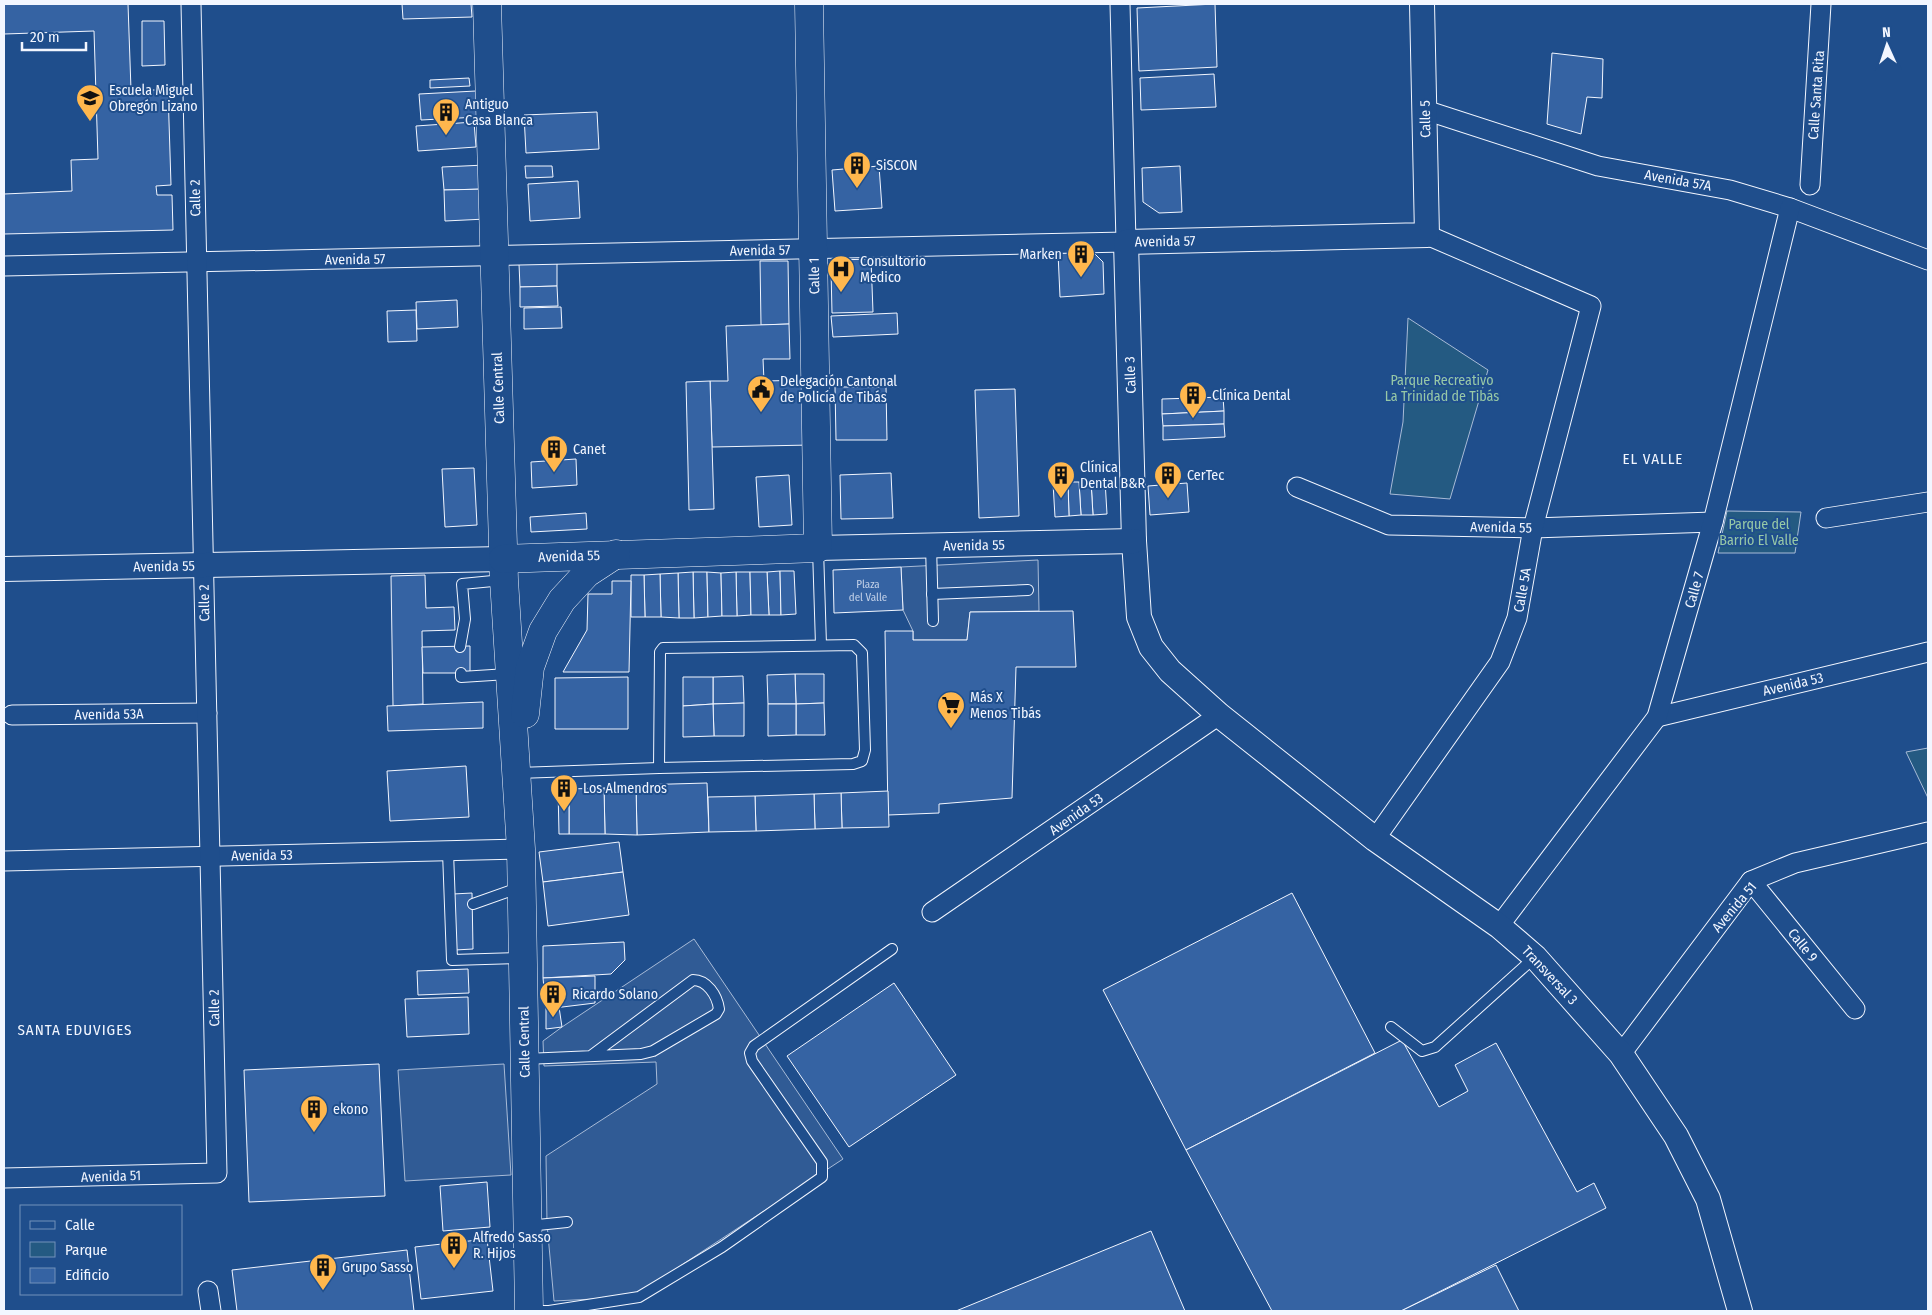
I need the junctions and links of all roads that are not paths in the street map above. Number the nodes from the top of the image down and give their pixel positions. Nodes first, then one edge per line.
1 (191, 4) edge
2 (486, 4) edge
3 (809, 4) edge
4 (1120, 4) edge
5 (1422, 4) edge
6 (1821, 4) edge
7 (1425, 110) junction
8 (1810, 185) dead end
9 (1790, 208) junction
10 (1427, 235) junction
11 (1126, 242) junction
12 (814, 249) junction
13 (494, 256) junction
14 (1928, 260) edge
15 (197, 262) junction
16 (4, 266) edge
17 (1591, 306) joint
18 (1297, 487) dead end
19 (1928, 502) edge
20 (1826, 518) dead end
21 (1713, 522) junction
22 (1533, 528) junction
23 (1134, 541) junction
24 (931, 546) junction
25 (818, 548) junction
26 (616, 554) junction
27 (204, 565) junction
28 (4, 568) edge
29 (504, 570) junction
30 (1028, 590) dead end
31 (932, 594) junction
32 (933, 621) dead end
33 (821, 645) junction
34 (460, 646) dead end
35 (1928, 652) edge
36 (461, 673) dead end
37 (510, 674) junction
38 (207, 713) junction
39 (12, 715) dead end
40 (1219, 715) junction
41 (1657, 717) junction
42 (659, 768) junction
43 (518, 773) junction
44 (1928, 832) edge
45 (1375, 839) junction
46 (521, 849) junction
47 (448, 852) junction
48 (210, 856) junction
49 (4, 861) edge
50 (1751, 881) junction
51 (522, 887) junction
52 (472, 904) dead end
53 (932, 912) dead end
54 (1499, 926) junction
55 (892, 949) dead end
56 (1535, 956) junction
57 (523, 958) junction
58 (1855, 1009) dead end
59 (1391, 1027) dead end
60 (1621, 1054) junction
61 (592, 1055) junction
62 (524, 1059) junction
63 (217, 1173) joint
64 (4, 1178) edge
65 (567, 1222) dead end
66 (527, 1226) junction
67 (208, 1291) dead end
68 (211, 1311) edge
69 (528, 1311) edge
70 (1740, 1311) edge

1 - 15 street, Calle 2
2 - 13 main road, Calle Central
3 - 12 main road, Calle 1
4 - 11 street, Calle 3
5 - 7 street, Calle 5
6 - 8 street, Calle Santa Rita
7 - 9 street, Avenida 57A
7 - 10 street, Calle 5
9 - 14 street, Avenida 57A
9 - 21 street, Calle 7
10 - 11 street, Avenida 57
10 - 17 street, Avenida 57
11 - 12 street, Avenida 57
11 - 23 street, Calle 3
12 - 13 street, Avenida 57
12 - 25 main road, Calle 1
13 - 15 street, Avenida 57
13 - 29 main road, Calle Central
15 - 16 street, Avenida 57
15 - 27 street, Calle 2
17 - 22 street, Calle 5A
18 - 22 street, Avenida 55
19 - 20 street
21 - 22 street, Avenida 55
21 - 41 street, Calle 7
22 - 45 street, Calle 5A
23 - 24 street, Avenida 55
23 - 40 street, Calle 3
24 - 25 street, Avenida 55
24 - 31 lane
25 - 26 main road, Avenida 55
25 - 33 lane
26 - 29 main road, Avenida 55
26 - 43 main road, Calle Central
27 - 28 street, Avenida 55
27 - 29 street, Avenida 55
27 - 38 street, Calle 2
29 - 34 lane
29 - 37 main road, Calle Central
30 - 31 lane
31 - 32 lane
33 - 42 lane
33 - 42 lane
35 - 41 street, Avenida 53
36 - 37 lane
37 - 43 main road, Calle Central
38 - 39 street, Avenida 53A
38 - 48 street, Calle 2
40 - 45 street, Transversal 3
40 - 53 street, Avenida 53
41 - 54 street, Calle 7
42 - 43 lane
43 - 46 main road, Calle Central
44 - 50 street, Avenida 51
45 - 54 street, Transversal 3
46 - 47 street, Avenida 53
46 - 51 main road, Calle Central
47 - 48 street, Avenida 53
47 - 57 lane
48 - 49 street, Avenida 53
48 - 63 street, Calle 2
50 - 58 street, Calle 9
50 - 60 street, Avenida 51
51 - 52 lane
51 - 57 main road, Calle Central
54 - 56 street, Transversal 3
55 - 69 lane
56 - 59 lane
56 - 60 street, Transversal 3
57 - 62 main road, Calle Central
60 - 70 street, Transversal 3
61 - 61 lane
61 - 62 lane
62 - 66 main road, Calle Central
63 - 64 street, Avenida 51
65 - 66 lane
66 - 69 main road, Calle Central
67 - 68 street

